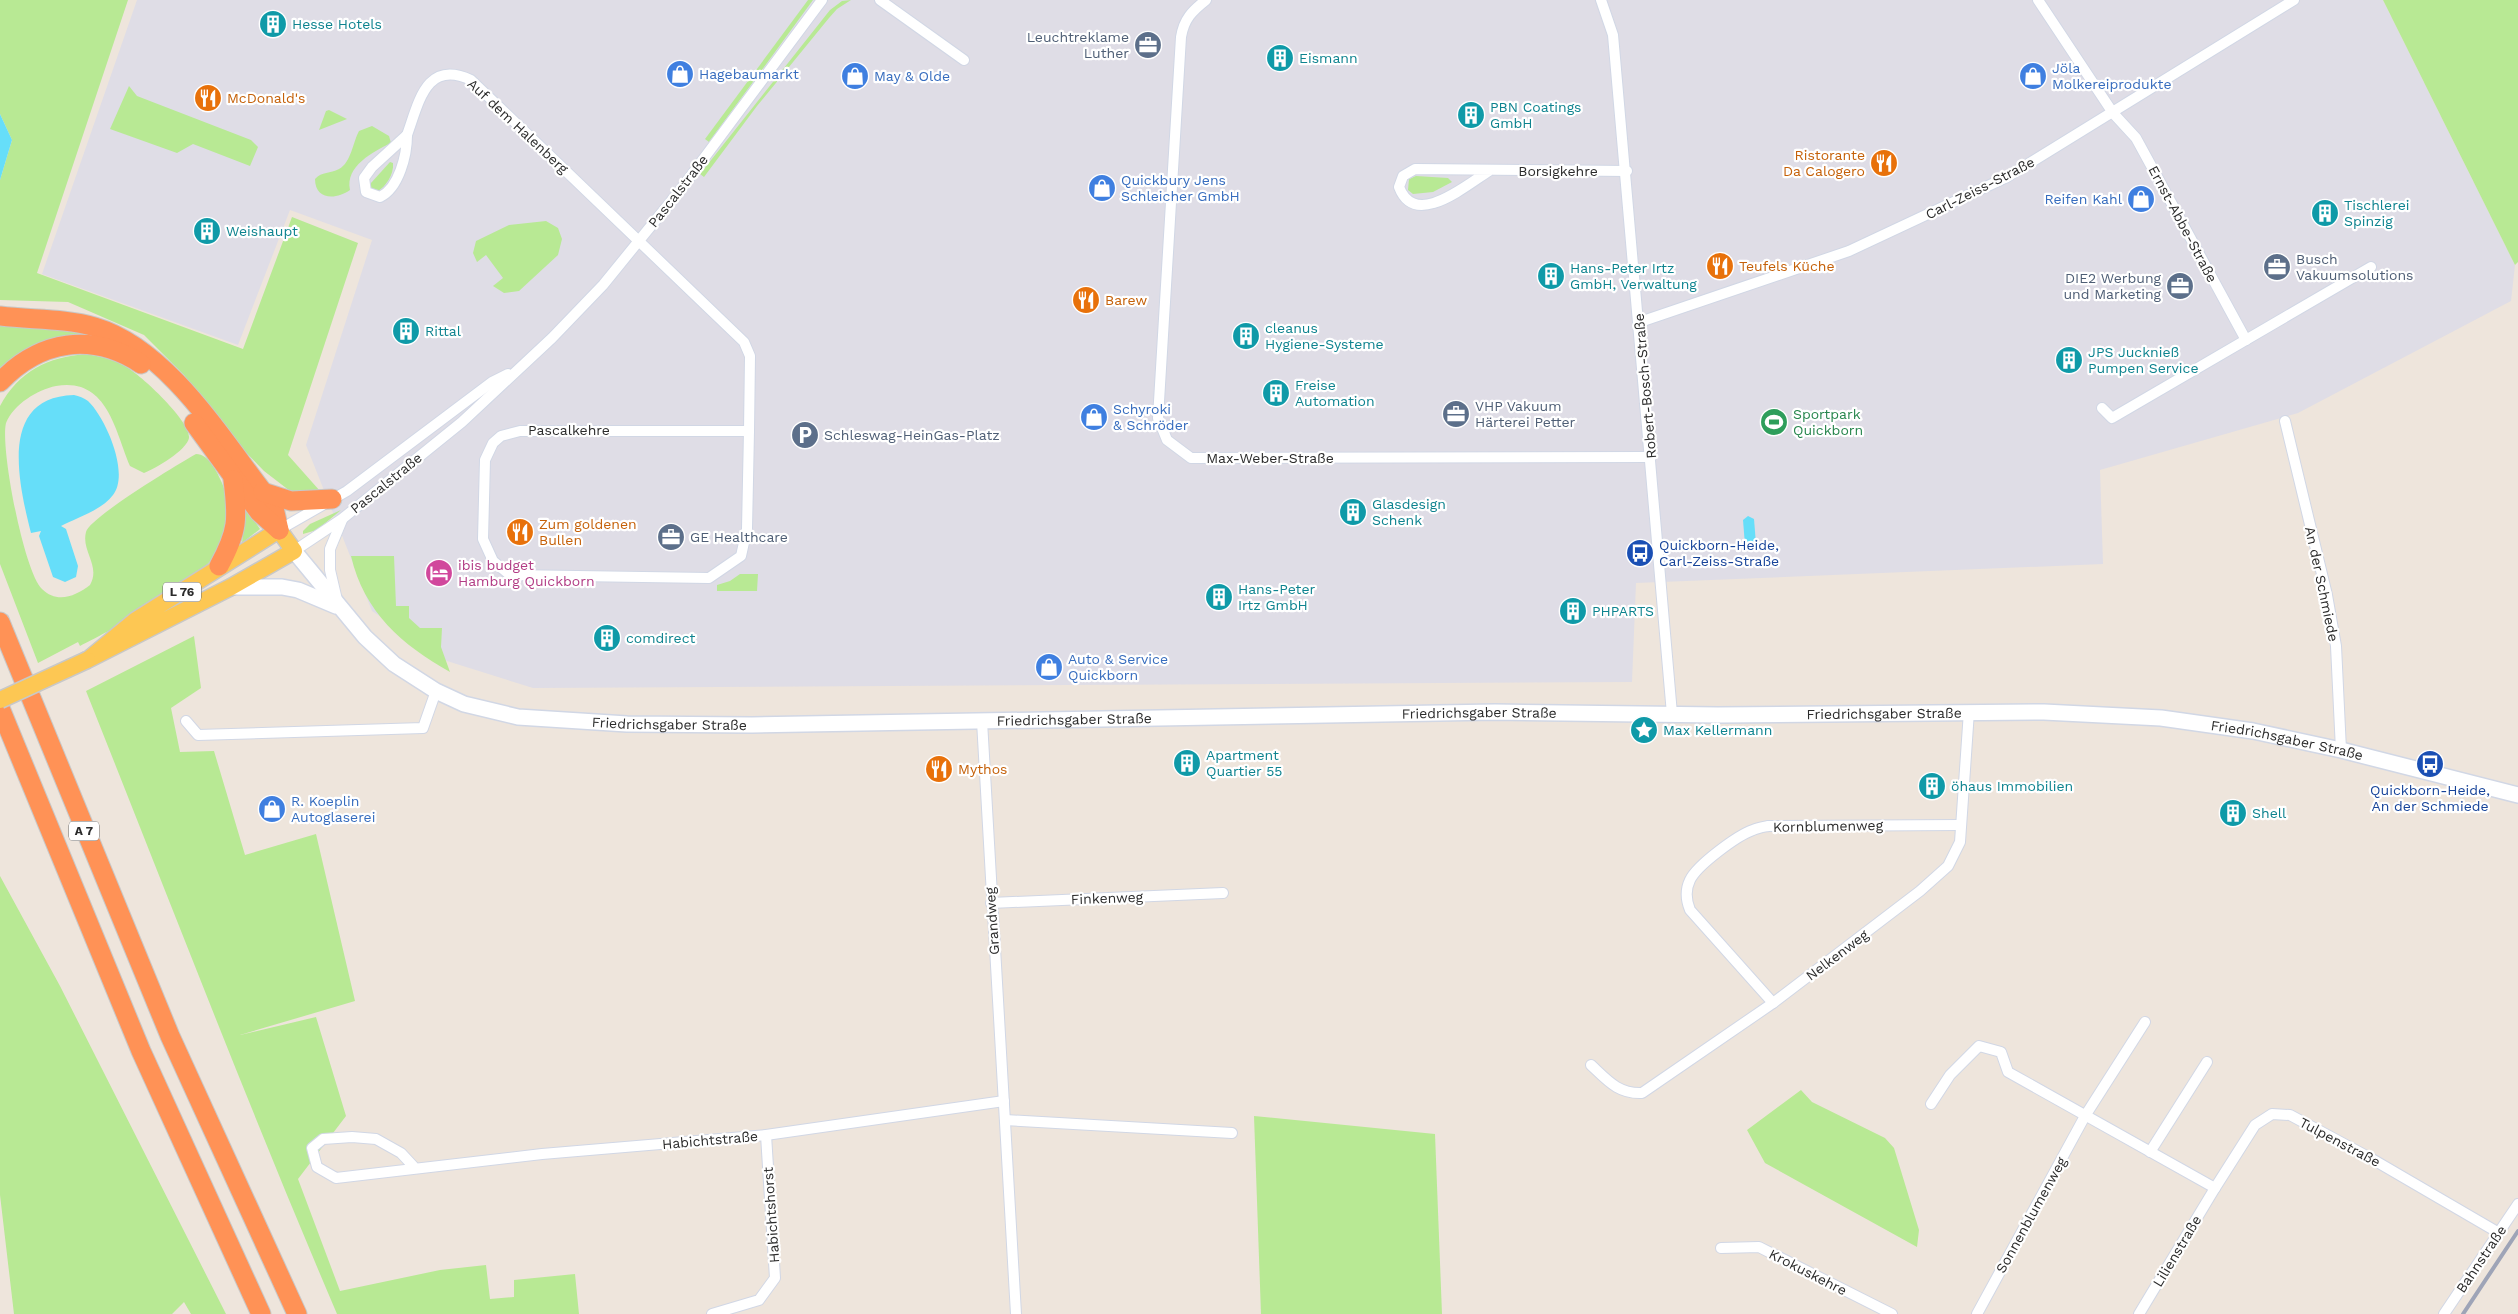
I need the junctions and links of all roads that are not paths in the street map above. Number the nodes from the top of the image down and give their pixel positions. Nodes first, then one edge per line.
1 (822, 0) edge
2 (880, 0) edge
3 (1206, 0) edge
4 (1601, 0) edge
5 (2038, 0) edge
6 (2294, 0) edge
7 (964, 60) dead end
8 (2113, 113) junction
9 (407, 134) junction
10 (1490, 171) junction
11 (1627, 171) junction
12 (640, 241) junction
13 (2371, 267) dead end
14 (0, 316) edge
15 (1640, 322) junction
16 (2246, 340) junction
17 (518, 369) junction
18 (0, 382) edge
19 (2102, 408) dead end
20 (2285, 421) dead end
21 (749, 431) junction
22 (1652, 458) junction
23 (232, 476) junction
24 (264, 492) junction
25 (332, 499) junction
26 (342, 519) junction
27 (279, 530) junction
28 (294, 551) junction
29 (219, 566) junction
30 (231, 587) junction
31 (339, 607) junction
32 (0, 622) edge
33 (88, 660) junction
34 (436, 691) junction
35 (0, 700) edge
36 (0, 708) edge
37 (1969, 712) junction
38 (1672, 714) junction
39 (186, 720) dead end
40 (982, 722) junction
41 (2341, 750) junction
42 (2518, 795) edge
43 (1961, 825) junction
44 (1223, 893) dead end
45 (991, 903) junction
46 (1773, 1003) junction
47 (2145, 1022) dead end
48 (2207, 1062) dead end
49 (1591, 1065) dead end
50 (1004, 1101) junction
51 (1931, 1104) dead end
52 (2085, 1116) junction
53 (1005, 1120) junction
54 (1232, 1133) dead end
55 (766, 1135) junction
56 (2150, 1152) junction
57 (414, 1167) junction
58 (2215, 1188) junction
59 (2518, 1204) edge
60 (2499, 1233) junction
61 (1721, 1248) dead end
62 (262, 1314) edge
63 (297, 1314) edge
64 (712, 1314) edge
65 (1016, 1314) edge
66 (1892, 1314) edge
67 (1976, 1314) edge
68 (2139, 1314) edge
69 (2444, 1314) edge

1 - 12 street, Pascalstraße
2 - 7 street
3 - 22 street, Max-Weber-Straße
4 - 11 street, Robert-Bosch-Straße
5 - 8 street, Ernst-Abbe-Straße
6 - 8 street, Carl-Zeiss-Straße
8 - 15 street, Carl-Zeiss-Straße
8 - 16 street, Ernst-Abbe-Straße
9 - 9 street, Auf dem Halenberg
9 - 12 street, Auf dem Halenberg
10 - 10 street, Borsigkehre
10 - 11 street, Borsigkehre
11 - 15 street, Robert-Bosch-Straße
12 - 17 street, Pascalstraße
12 - 21 street
13 - 16 street
14 - 24 highway
15 - 22 street, Robert-Bosch-Straße
16 - 19 street
17 - 25 street, Pascalstraße
17 - 26 street, Pascalstraße
18 - 23 highway
20 - 41 street, An der Schmiede
21 - 21 street, Pascalkehre
22 - 38 street, Robert-Bosch-Straße
23 - 27 highway
23 - 29 highway
24 - 25 highway
24 - 27 highway
25 - 27 street, Pascalstraße
26 - 28 street, Pascalstraße
26 - 31 street, Friedrichsgaber Straße
27 - 28 main road, Friedrichsgaber Straße / L 76
27 - 29 main road, Friedrichsgaber Straße / L 76
28 - 30 main road, Friedrichsgaber Straße / L 76
28 - 31 main road, Friedrichsgaber Straße / L 76
29 - 33 main road, Friedrichsgaber Straße / L 76
30 - 31 main road, Friedrichsgaber Straße / L 76
30 - 33 main road, Friedrichsgaber Straße / L 76
31 - 34 main road, Friedrichsgaber Straße / L 76
32 - 63 highway, A 7
33 - 35 main road, Friedrichsgaber Straße / L 76, bridge
34 - 39 street
34 - 40 main road, Friedrichsgaber Straße / L 76
36 - 62 highway, A 7
37 - 38 main road, Friedrichsgaber Straße / L 76
37 - 41 main road, Friedrichsgaber Straße / L 76
37 - 43 street, Nelkenweg
38 - 40 main road, Friedrichsgaber Straße / L 76
40 - 45 street, Grandweg
41 - 42 main road, Friedrichsgaber Straße / L 76
43 - 46 street, Nelkenweg
43 - 46 street, Kornblumenweg
44 - 45 street, Finkenweg
45 - 50 street, Grandweg
46 - 49 street, Nelkenweg
47 - 52 street
48 - 56 street
50 - 53 street, Grandweg
50 - 55 street, Habichtstraße
51 - 52 street
52 - 56 street
52 - 67 street, Sonnenblumenweg
53 - 54 street
53 - 65 street, Grandweg
55 - 57 street, Habichtstraße
55 - 64 street, Habichtshorst
56 - 58 street
57 - 57 street, Habichtstraße
58 - 60 street, Tulpenstraße
58 - 68 street, Lilienstraße
59 - 60 street, Bahnstraße
60 - 69 street, Bahnstraße
61 - 66 street, Krokuskehre

